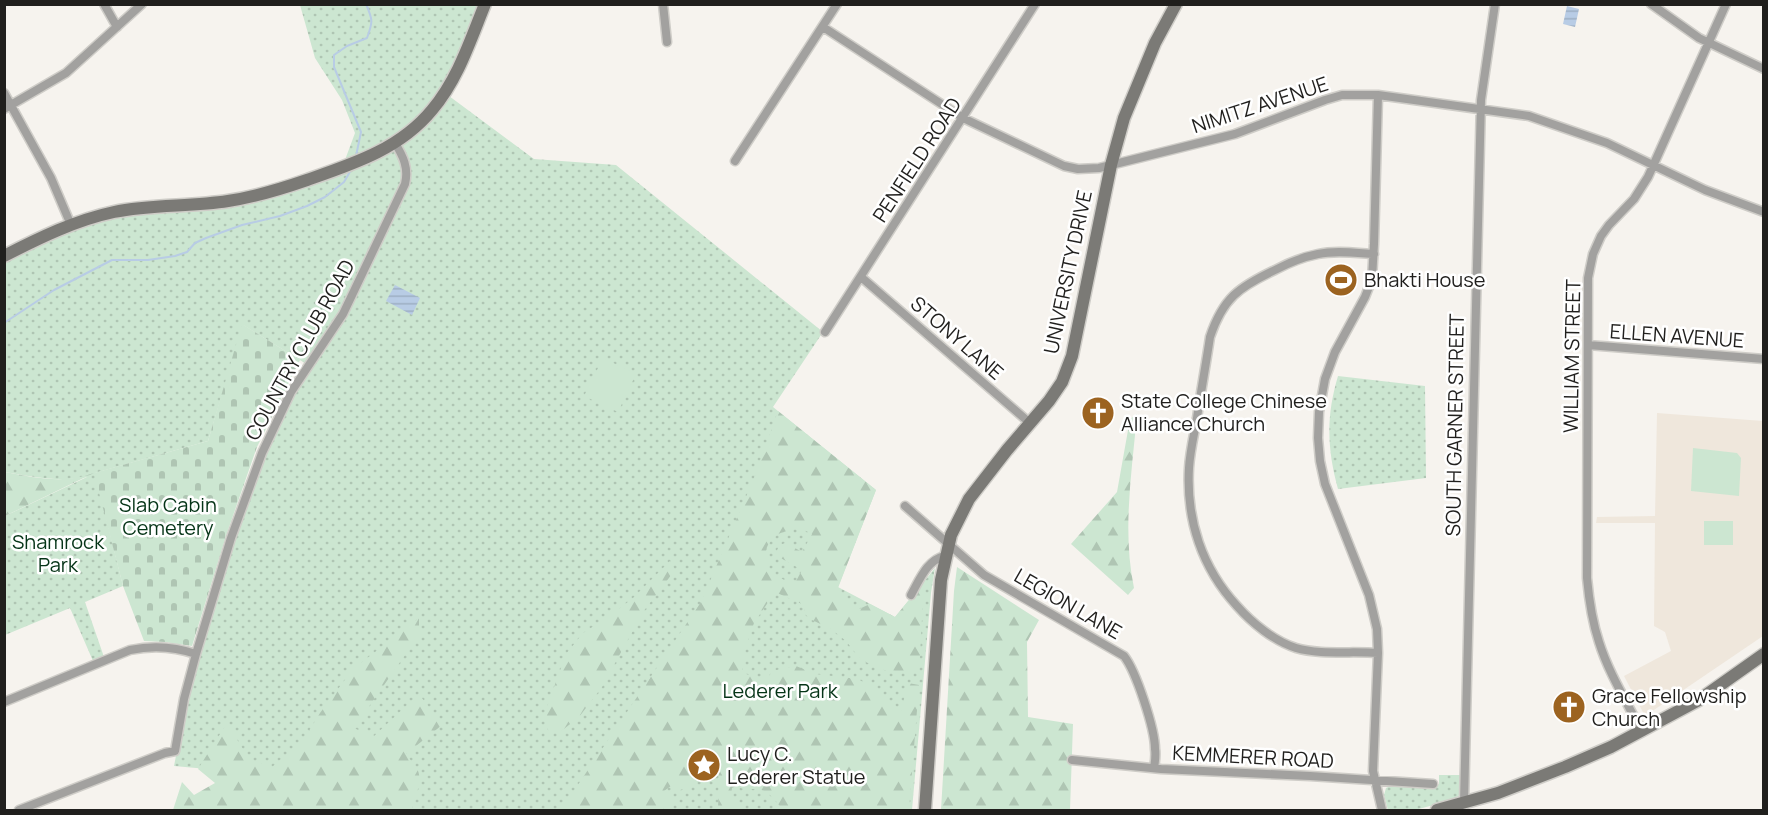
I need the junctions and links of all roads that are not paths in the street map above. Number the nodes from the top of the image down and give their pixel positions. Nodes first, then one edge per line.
1 (104, 4) edge
2 (141, 4) edge
3 (485, 4) edge
4 (663, 4) edge
5 (837, 4) edge
6 (1035, 4) edge
7 (1176, 4) edge
8 (1496, 4) edge
9 (1651, 4) edge
10 (1726, 4) edge
11 (117, 27) junction
12 (823, 27) junction
13 (667, 42) dead end
14 (1709, 43) junction
15 (1764, 69) edge
16 (4, 93) edge
17 (1378, 95) junction
18 (8, 107) edge
19 (1482, 110) junction
20 (963, 118) junction
21 (394, 143) junction
22 (735, 161) dead end
23 (1111, 165) junction
24 (1654, 165) junction
25 (1764, 212) edge
26 (71, 225) junction
27 (1374, 254) junction
28 (4, 256) edge
29 (861, 277) junction
30 (825, 332) dead end
31 (1588, 345) junction
32 (1764, 359) edge
33 (1031, 424) junction
34 (905, 506) dead end
35 (948, 543) junction
36 (945, 556) junction
37 (911, 595) dead end
38 (1378, 653) junction
39 (196, 654) junction
40 (1764, 654) edge
41 (4, 702) edge
42 (1642, 732) junction
43 (1072, 760) dead end
44 (1154, 768) junction
45 (1374, 780) junction
46 (1433, 784) dead end
47 (1465, 807) edge
48 (18, 810) edge
49 (925, 810) edge
50 (1382, 810) edge
51 (1437, 810) edge

1 - 11 street
2 - 11 street
3 - 21 main road
4 - 13 street
5 - 12 street
6 - 20 street, PENFIELD ROAD
7 - 23 main road, UNIVERSITY DRIVE
8 - 19 street, SOUTH GARNER STREET
9 - 14 street
10 - 14 street, WILLIAM STREET
11 - 18 street
12 - 20 street, NIMITZ AVENUE
12 - 22 street
14 - 15 street
14 - 24 street, WILLIAM STREET
16 - 18 street
17 - 19 street, NIMITZ AVENUE
17 - 23 street, NIMITZ AVENUE
17 - 27 street
18 - 26 street
19 - 24 street, NIMITZ AVENUE
19 - 47 street, SOUTH GARNER STREET
20 - 23 street, NIMITZ AVENUE
20 - 29 street, PENFIELD ROAD
21 - 26 main road
21 - 39 street, COUNTRY CLUB ROAD
23 - 33 main road, UNIVERSITY DRIVE
24 - 25 street, NIMITZ AVENUE
24 - 31 street, WILLIAM STREET
26 - 28 main road
27 - 38 street
27 - 38 street
29 - 30 street, PENFIELD ROAD
29 - 33 street, STONY LANE
31 - 32 street, ELLEN AVENUE
31 - 42 street, WILLIAM STREET
33 - 35 main road, UNIVERSITY DRIVE
34 - 35 street, LEGION LANE
35 - 36 main road, UNIVERSITY DRIVE
35 - 44 street, LEGION LANE
36 - 37 street
36 - 49 main road, UNIVERSITY DRIVE
38 - 45 street
39 - 41 street
39 - 48 street, COUNTRY CLUB ROAD
40 - 42 main road
42 - 47 main road
43 - 44 street, KEMMERER ROAD
44 - 45 street, KEMMERER ROAD
45 - 46 street, KEMMERER ROAD
45 - 50 street
47 - 51 main road

